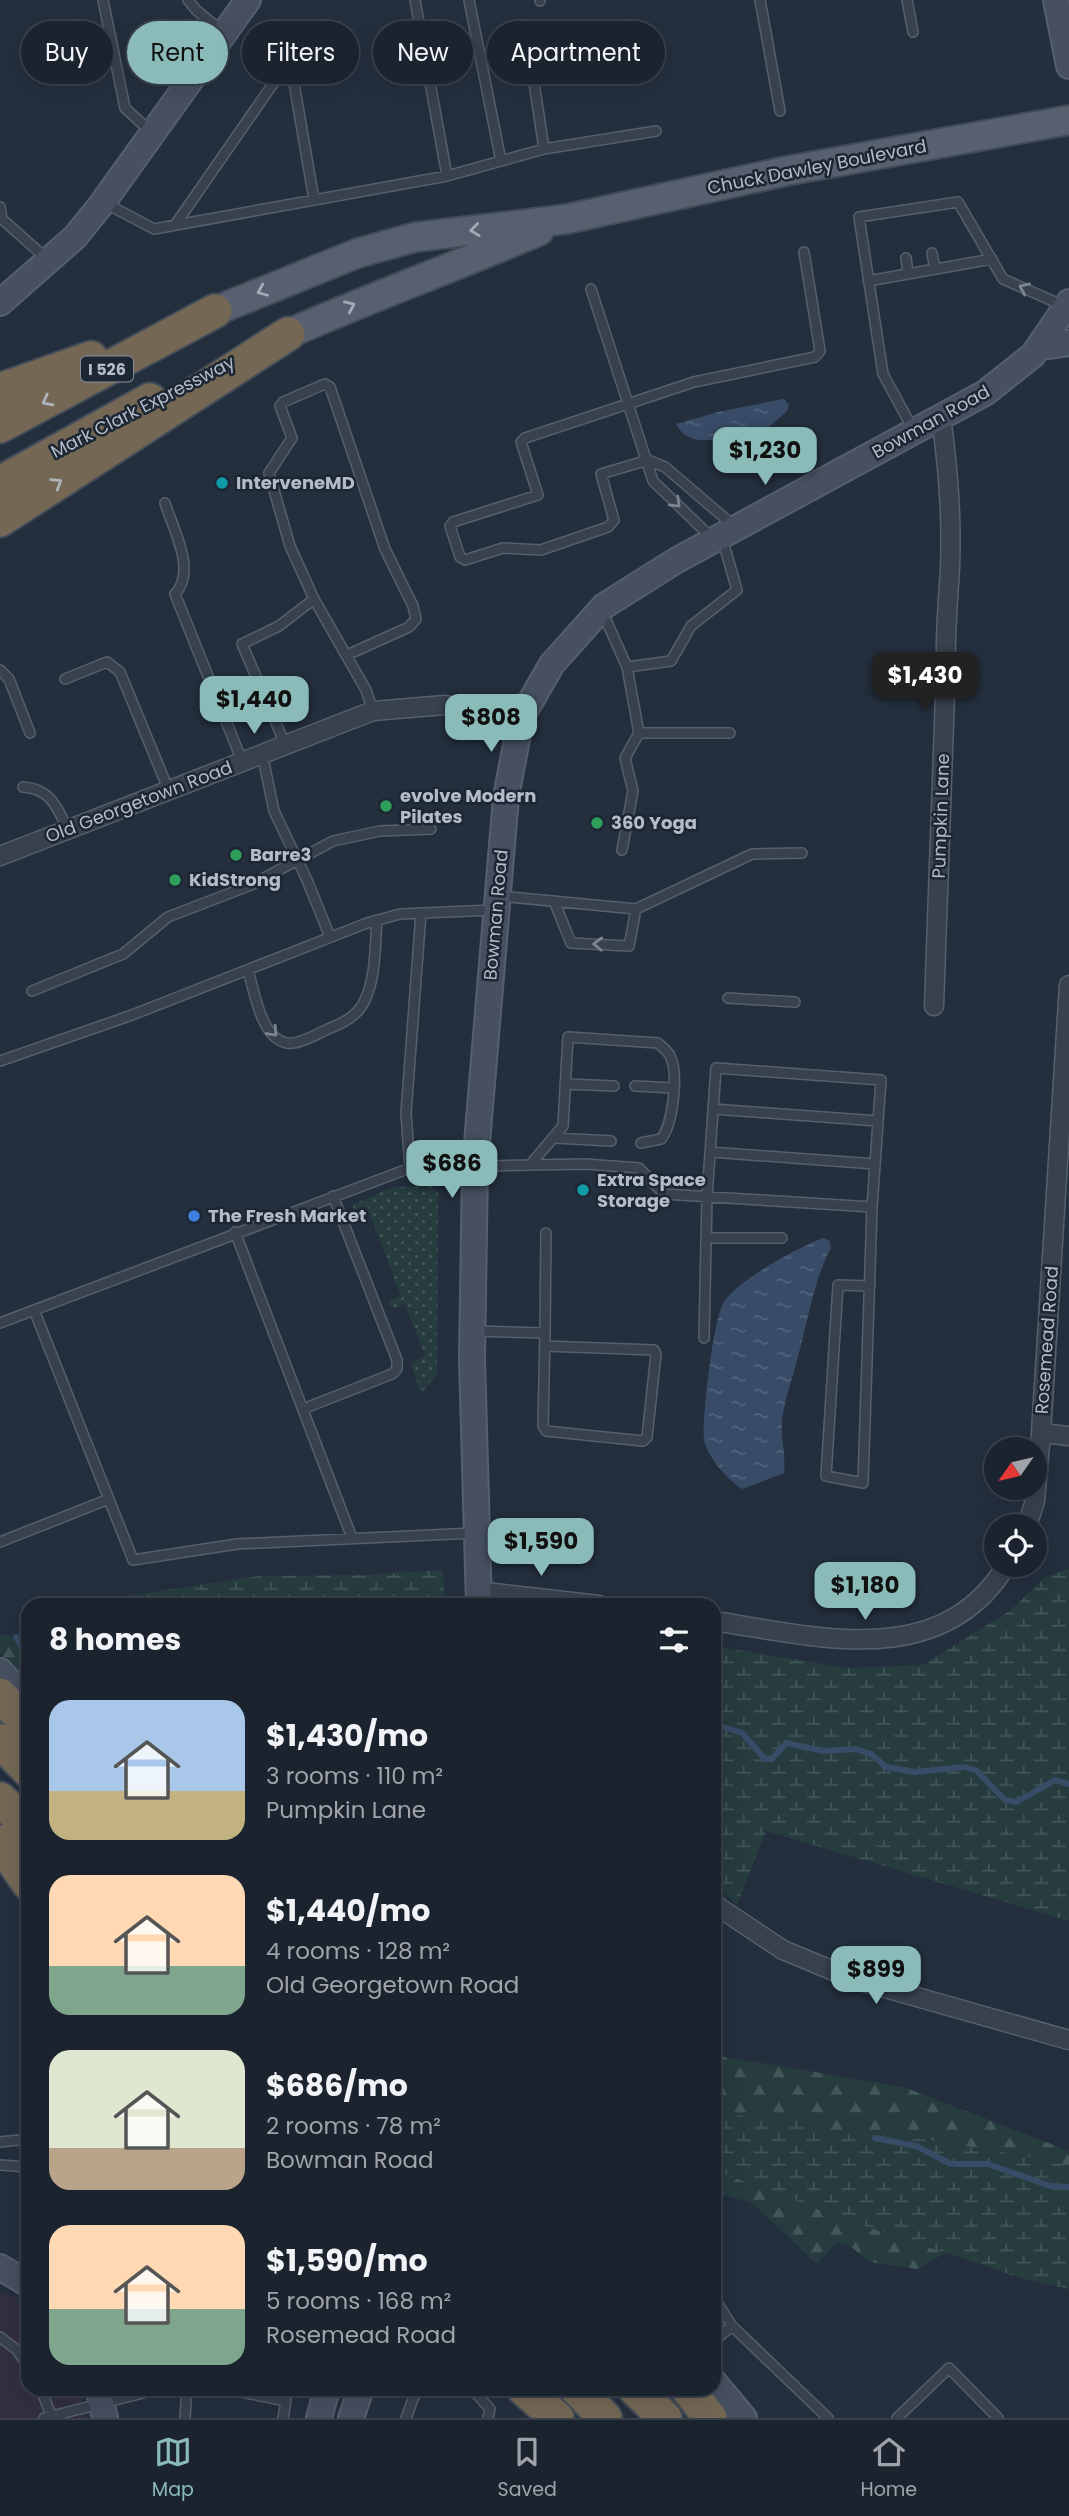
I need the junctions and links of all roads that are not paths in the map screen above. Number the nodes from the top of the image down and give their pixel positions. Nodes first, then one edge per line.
1 (103, 0) edge
2 (188, 0) edge
3 (248, 0) edge
4 (415, 0) edge
5 (469, 0) edge
6 (760, 0) edge
7 (907, 0) edge
8 (1056, 0) edge
9 (108, 21) edge
10 (210, 21) edge
11 (228, 29) edge
12 (913, 32) dead end
13 (113, 47) edge
14 (1069, 66) edge
15 (188, 84) edge
16 (534, 84) edge
17 (780, 111) dead end
18 (1069, 120) edge
19 (656, 131) dead end
20 (153, 133) junction
21 (544, 149) junction
22 (501, 161) junction
23 (447, 176) junction
24 (314, 200) junction
25 (103, 202) junction
26 (0, 207) edge
27 (925, 207) junction
28 (898, 211) junction
29 (567, 219) junction
30 (927, 219) dead end
31 (900, 224) dead end
32 (174, 225) junction
33 (804, 251) dead end
34 (932, 253) dead end
35 (906, 258) dead end
36 (992, 259) junction
37 (49, 261) junction
38 (935, 268) junction
39 (908, 273) junction
40 (868, 281) junction
41 (591, 289) dead end
42 (0, 303) edge
43 (1068, 304) edge
44 (215, 311) junction
45 (288, 334) junction
46 (1069, 343) edge
47 (1041, 347) junction
48 (0, 390) edge
49 (626, 405) junction
50 (941, 417) junction
51 (0, 426) edge
52 (915, 432) junction
53 (648, 460) junction
54 (0, 483) edge
55 (164, 503) dead end
56 (0, 520) edge
57 (724, 535) junction
58 (314, 599) junction
59 (601, 609) junction
60 (347, 655) junction
61 (627, 667) junction
62 (0, 670) edge
63 (65, 679) dead end
64 (373, 711) junction
65 (521, 719) junction
66 (30, 733) dead end
67 (639, 733) junction
68 (730, 733) dead end
69 (285, 744) junction
70 (262, 753) junction
71 (242, 761) junction
72 (23, 788) dead end
73 (169, 791) junction
74 (68, 830) junction
75 (430, 830) dead end
76 (622, 850) dead end
77 (802, 853) dead end
78 (0, 856) edge
79 (297, 859) junction
80 (554, 901) junction
81 (496, 903) junction
82 (636, 909) junction
83 (421, 913) junction
84 (377, 920) junction
85 (330, 937) junction
86 (248, 970) junction
87 (1069, 985) edge
88 (32, 991) dead end
89 (728, 998) dead end
90 (794, 1002) dead end
91 (934, 1006) dead end
92 (0, 1061) edge
93 (565, 1084) junction
94 (614, 1086) dead end
95 (635, 1086) dead end
96 (673, 1088) junction
97 (713, 1109) junction
98 (878, 1121) junction
99 (555, 1138) junction
100 (611, 1141) dead end
101 (641, 1143) dead end
102 (710, 1152) junction
103 (875, 1164) junction
104 (530, 1166) junction
105 (475, 1167) junction
106 (410, 1168) junction
107 (333, 1196) junction
108 (707, 1197) junction
109 (873, 1207) junction
110 (235, 1232) junction
111 (546, 1233) dead end
112 (706, 1238) junction
113 (782, 1238) dead end
114 (870, 1286) junction
115 (34, 1310) junction
116 (0, 1324) edge
117 (473, 1331) junction
118 (545, 1333) junction
119 (704, 1338) dead end
120 (545, 1346) junction
121 (303, 1409) junction
122 (1041, 1433) junction
123 (1069, 1436) edge
124 (109, 1499) junction
125 (1031, 1514) edge
126 (475, 1533) junction
127 (352, 1538) junction
128 (0, 1542) edge
129 (997, 1577) edge
130 (479, 1598) edge
131 (721, 1622) edge
132 (0, 1671) edge
133 (21, 1694) edge
134 (0, 1695) edge
135 (21, 1718) edge
136 (0, 1741) edge
137 (21, 1763) edge
138 (0, 1799) edge
139 (21, 1821) edge
140 (0, 1842) edge
141 (21, 1874) edge
142 (721, 1908) edge
143 (1069, 2040) edge
144 (21, 2140) edge
145 (0, 2142) edge
146 (0, 2165) edge
147 (21, 2167) edge
148 (0, 2267) edge
149 (21, 2280) edge
150 (721, 2309) edge
151 (732, 2326) junction
152 (721, 2335) edge
153 (0, 2337) edge
154 (21, 2356) edge
155 (721, 2390) edge
156 (43, 2396) edge
157 (130, 2396) edge
158 (187, 2396) edge
159 (264, 2396) edge
160 (325, 2396) edge
161 (358, 2396) edge
162 (414, 2396) edge
163 (477, 2396) edge
164 (532, 2396) edge
165 (584, 2396) edge
166 (642, 2396) edge
167 (693, 2396) edge
168 (102, 2403) edge
169 (489, 2413) edge
170 (49, 2417) edge
171 (185, 2418) edge
172 (283, 2418) edge
173 (319, 2418) edge
174 (351, 2418) edge
175 (406, 2418) edge
176 (499, 2418) edge
177 (557, 2418) edge
178 (605, 2418) edge
179 (665, 2418) edge
180 (710, 2418) edge
181 (744, 2418) edge
182 (828, 2418) edge
183 (897, 2418) edge
184 (998, 2418) edge

1 - 9 lane
2 - 10 lane
3 - 11 main road
4 - 23 lane
5 - 22 lane
6 - 17 lane
7 - 12 lane
8 - 14 main road
13 - 20 lane
15 - 20 main road
16 - 21 lane
18 - 29 main road, Chuck Dawley Boulevard
19 - 21 lane
20 - 25 main road
21 - 22 lane
22 - 23 lane
23 - 24 lane
24 - 32 lane
24 - 32 lane
25 - 32 lane
25 - 37 main road
26 - 37 lane
27 - 28 lane
27 - 30 lane
27 - 36 lane
28 - 31 lane
28 - 40 lane
29 -> 44 main road, Chuck Dawley Boulevard
45 -> 29 main road, Chuck Dawley Boulevard
33 - 49 lane
34 - 38 lane
35 - 39 lane
36 - 38 lane
43 -> 36 lane
37 - 42 main road
38 - 39 lane
39 - 40 lane
40 - 52 lane
41 - 49 lane
43 - 47 main road, Bowman Road
44 - 48 highway
44 -> 51 highway, I 526
45 - 54 highway, Mark Clark Expressway
56 -> 45 highway
46 - 47 main road
47 - 50 main road, Bowman Road
49 - 53 lane
49 - 53 lane
50 - 52 main road, Bowman Road
50 - 91 street, Pumpkin Lane
52 - 57 main road, Bowman Road
53 - 57 lane
53 -> 57 lane
55 - 71 lane
57 - 59 main road, Bowman Road
57 - 61 lane
58 - 60 lane
58 - 60 lane
58 - 69 lane
59 - 61 lane
59 - 65 main road, Bowman Road
60 - 64 lane
61 - 67 lane
62 - 66 lane
63 - 73 lane
64 - 65 street, Old Georgetown Road
64 - 69 street, Old Georgetown Road
65 - 81 main road, Bowman Road
67 - 68 lane
67 - 76 lane
69 - 70 street, Old Georgetown Road
70 - 71 street, Old Georgetown Road
70 - 79 lane
71 - 73 street, Old Georgetown Road
72 - 74 lane
73 - 74 street, Old Georgetown Road
74 - 78 street, Old Georgetown Road
75 - 79 lane
77 - 82 lane
79 - 85 lane
79 - 88 lane
80 - 81 lane
80 - 82 lane
82 -> 80 lane
81 - 83 lane
81 - 105 main road, Bowman Road
83 - 84 lane
83 - 106 lane
84 - 85 lane
86 -> 84 lane
85 - 86 lane
86 - 92 lane
87 - 122 street, Rosemead Road
89 - 90 lane
93 - 94 lane
93 - 96 lane
93 - 99 lane
95 - 96 lane
96 - 101 lane
97 - 98 lane
97 - 98 lane
97 - 102 lane
98 - 103 lane
99 - 100 lane
99 - 104 lane
102 - 103 lane
102 - 108 lane
103 - 109 lane
104 - 105 lane
104 - 108 lane
105 - 106 lane
105 - 117 main road, Bowman Road
106 - 107 lane
107 - 110 lane
107 - 121 lane
108 - 109 lane
108 - 112 lane
109 - 114 lane
110 - 115 lane
110 - 121 lane
111 - 118 lane
112 - 113 lane
112 - 119 lane
114 - 114 lane
115 - 116 lane
115 - 124 lane
117 - 118 lane
117 - 126 main road, Bowman Road
118 - 120 lane
120 - 120 lane
121 - 127 lane
122 - 123 street
122 - 125 street, Rosemead Road
124 - 127 lane
124 - 128 lane
126 - 127 lane
126 - 130 main road, Bowman Road
129 - 131 street
132 - 133 main road
134 - 135 highway
136 - 137 highway
138 - 139 highway
140 - 141 highway
142 - 143 street
144 - 145 lane
146 - 147 lane
148 - 149 main road
150 - 151 lane
151 - 152 lane
151 - 182 lane
153 - 154 lane
155 - 181 main road
156 - 170 lane
157 - 168 lane
158 - 171 lane
159 - 172 lane
160 - 173 main road
161 - 174 main road
162 - 175 lane
163 - 169 lane
164 - 177 highway
165 - 178 highway
166 - 179 highway
167 - 180 highway
168 - 170 lane
169 - 176 lane
183 - 184 lane

